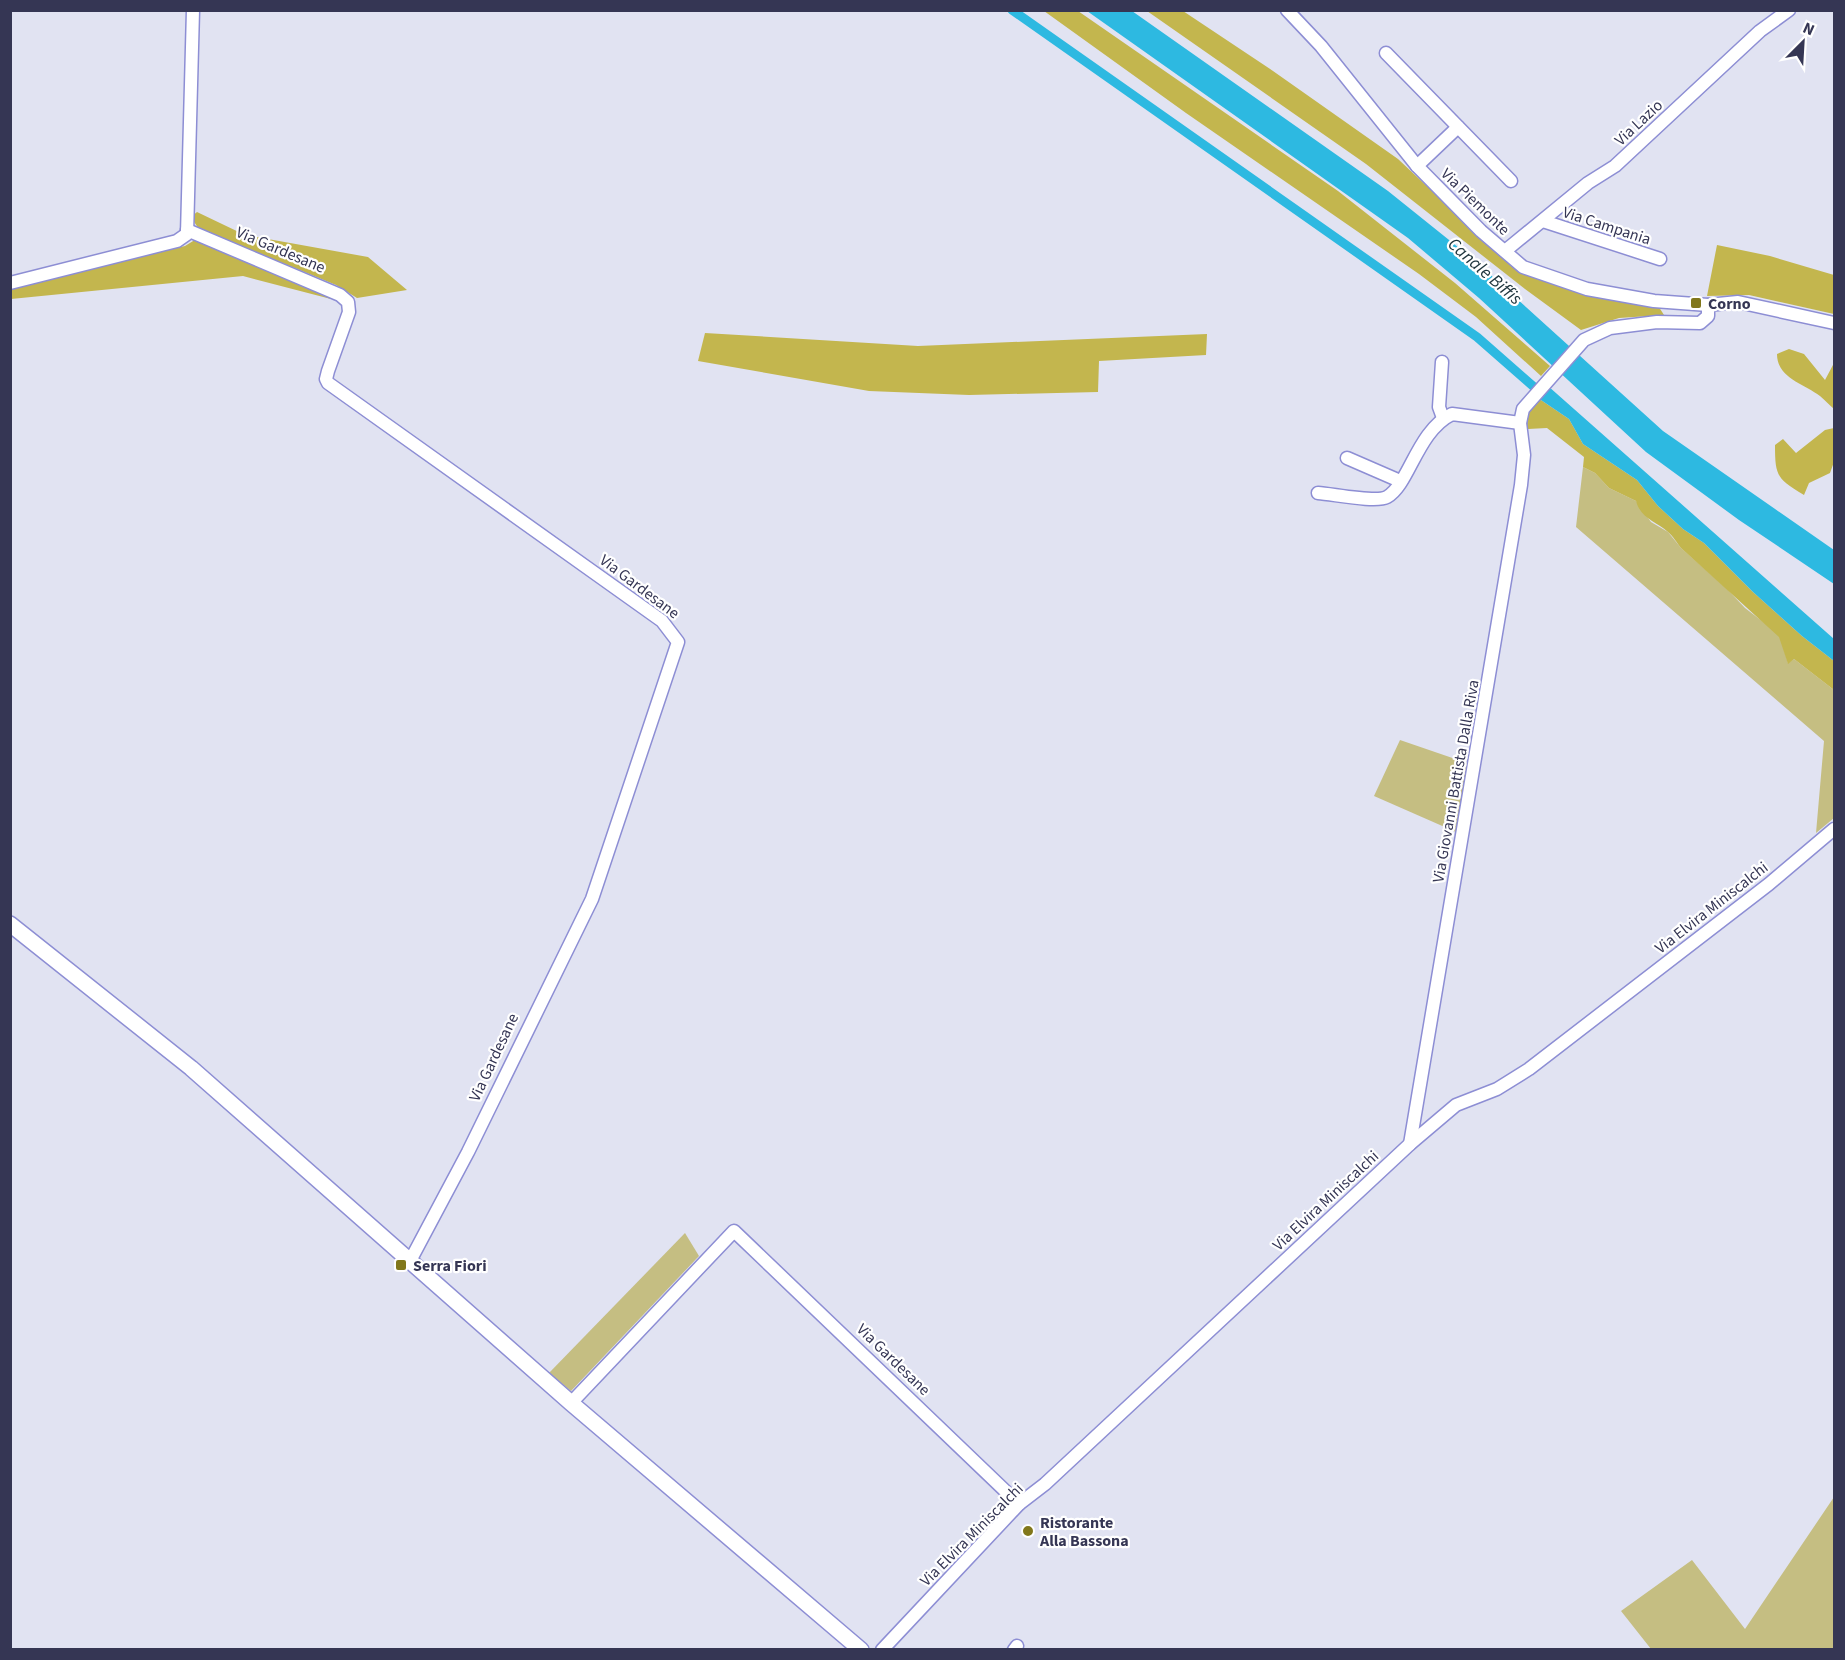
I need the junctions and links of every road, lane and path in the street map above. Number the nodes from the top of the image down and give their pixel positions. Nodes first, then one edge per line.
1 (193, 10) edge
2 (1287, 10) edge
3 (1789, 10) edge
4 (1386, 53) dead end
5 (1458, 127) junction
6 (1417, 166) junction
7 (1511, 181) dead end
8 (1543, 221) junction
9 (187, 230) junction
10 (1505, 251) junction
11 (1660, 259) dead end
12 (10, 283) edge
13 (1708, 305) junction
14 (1834, 323) edge
15 (1442, 362) dead end
16 (1443, 418) junction
17 (1520, 423) junction
18 (1347, 458) dead end
19 (1400, 481) junction
20 (1318, 493) dead end
21 (1834, 829) edge
22 (10, 924) edge
23 (1410, 1144) junction
24 (410, 1261) junction
25 (571, 1403) junction
26 (1019, 1504) junction
27 (861, 1650) edge
28 (882, 1650) edge

1 - 9 street
2 - 6 street, Via Piemonte
3 - 8 street, Via Lazio
4 - 5 street
5 - 6 street
5 - 7 street
6 - 10 street, Via Piemonte
8 - 10 street, Via Lazio
8 - 11 street, Via Campania
9 - 12 street
9 - 24 street, Via Gardesane
10 - 13 street, Via Piemonte
13 - 14 street, Via Piemonte
13 - 17 street
15 - 16 street
16 - 17 street
16 - 19 street
17 - 23 street, Via Giovanni Battista Dalla Riva
18 - 19 street
19 - 20 street
21 - 23 street, Via Elvira Miniscalchi
22 - 24 main road
23 - 26 street, Via Elvira Miniscalchi
24 - 25 main road
25 - 26 street, Via Gardesane
25 - 27 main road
26 - 28 street, Via Elvira Miniscalchi

